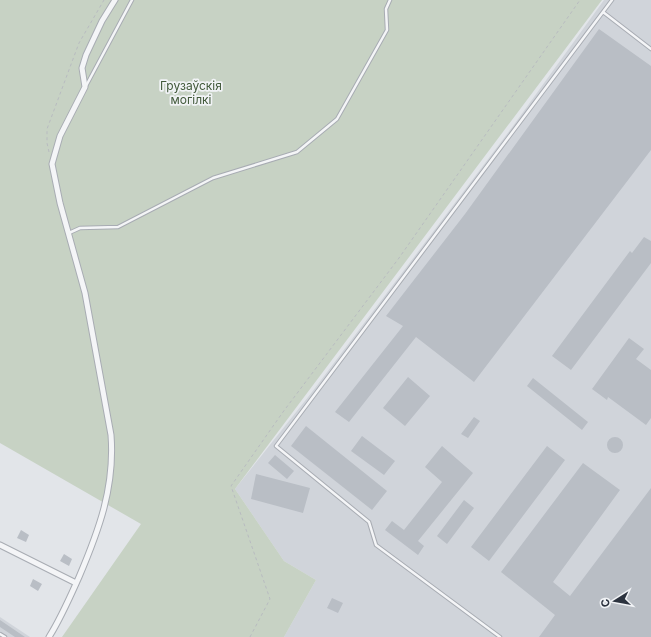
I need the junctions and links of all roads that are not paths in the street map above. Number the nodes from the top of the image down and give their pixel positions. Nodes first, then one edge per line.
1 (115, 0) edge
2 (132, 0) edge
3 (390, 0) edge
4 (612, 0) edge
5 (603, 12) junction
6 (651, 49) edge
7 (85, 87) junction
8 (68, 233) junction
9 (0, 545) edge
10 (76, 583) junction
11 (0, 634) edge
12 (5, 637) edge
13 (49, 637) edge
14 (500, 637) edge

1 - 7 street
2 - 7 lane
3 - 8 lane
4 - 5 lane
5 - 6 lane
5 - 14 lane
7 - 8 street
8 - 10 street
9 - 10 street
10 - 13 street
11 - 12 lane

